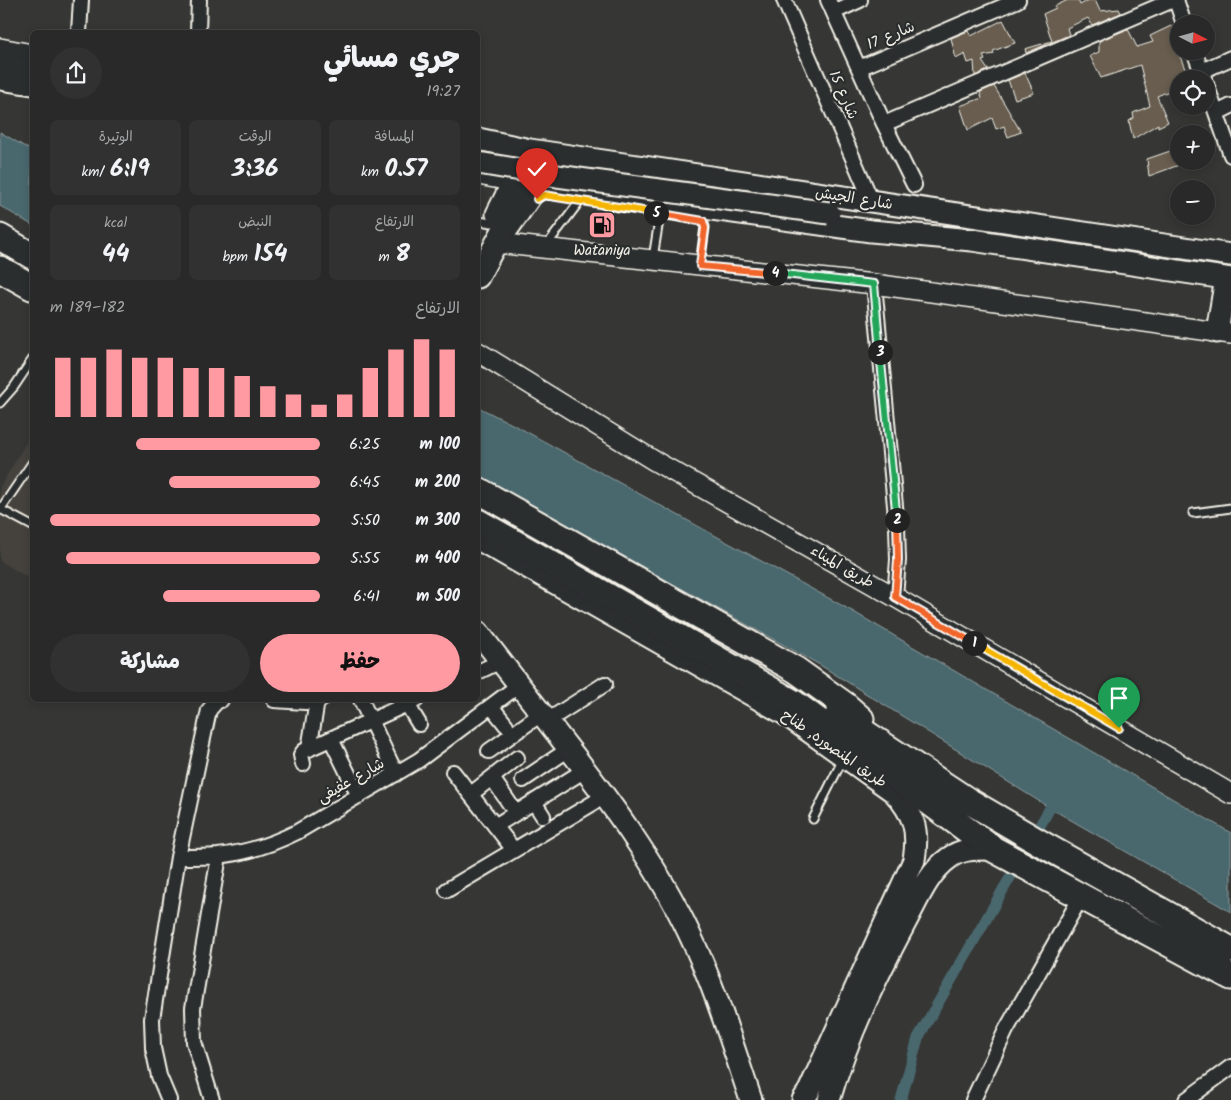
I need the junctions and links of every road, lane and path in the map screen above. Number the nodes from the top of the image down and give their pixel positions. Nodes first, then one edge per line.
1 (81, 0) edge
2 (199, 0) edge
3 (784, 0) edge
4 (860, 0) edge
5 (1018, 0) edge
6 (1175, 0) edge
7 (831, 6) edge
8 (1181, 15) edge
9 (79, 30) edge
10 (198, 30) edge
11 (0, 48) edge
12 (30, 54) edge
13 (1231, 58) edge
14 (0, 63) edge
15 (859, 68) junction
16 (30, 69) edge
17 (1215, 70) edge
18 (0, 79) edge
19 (30, 84) edge
20 (0, 86) edge
21 (30, 93) edge
22 (1231, 106) edge
23 (1215, 110) edge
24 (1216, 113) junction
25 (884, 124) junction
26 (480, 139) edge
27 (530, 150) junction
28 (1231, 155) edge
29 (480, 164) edge
30 (480, 175) edge
31 (522, 183) junction
32 (914, 185) dead end
33 (556, 197) dead end
34 (572, 199) dead end
35 (580, 201) junction
36 (589, 202) dead end
37 (872, 202) junction
38 (598, 204) dead end
39 (660, 214) junction
40 (0, 222) edge
41 (493, 232) edge
42 (0, 237) edge
43 (30, 238) edge
44 (952, 239) junction
45 (0, 248) edge
46 (544, 248) junction
47 (0, 254) edge
48 (30, 255) edge
49 (1231, 255) edge
50 (653, 260) junction
51 (30, 264) edge
52 (700, 266) junction
53 (0, 269) edge
54 (30, 271) edge
55 (480, 271) edge
56 (1228, 279) edge
57 (0, 283) edge
58 (874, 284) junction
59 (30, 286) edge
60 (30, 299) edge
61 (1224, 333) edge
62 (480, 352) edge
63 (30, 363) edge
64 (0, 403) edge
65 (30, 466) edge
66 (480, 491) edge
67 (480, 505) edge
68 (1231, 508) edge
69 (0, 509) edge
70 (1193, 513) dead end
71 (480, 523) edge
72 (30, 525) edge
73 (480, 540) edge
74 (895, 597) junction
75 (480, 635) edge
76 (501, 661) junction
77 (480, 671) edge
78 (519, 684) junction
79 (605, 684) dead end
80 (217, 702) edge
81 (319, 702) edge
82 (362, 702) edge
83 (411, 702) edge
84 (492, 706) junction
85 (544, 718) junction
86 (371, 721) junction
87 (419, 724) dead end
88 (506, 725) dead end
89 (331, 739) junction
90 (853, 744) junction
91 (310, 749) junction
92 (569, 749) junction
93 (893, 750) junction
94 (490, 752) dead end
95 (517, 758) dead end
96 (304, 764) dead end
97 (585, 770) junction
98 (454, 772) dead end
99 (396, 774) junction
100 (492, 778) junction
101 (523, 780) dead end
102 (471, 794) junction
103 (1231, 794) edge
104 (359, 796) junction
105 (605, 796) junction
106 (534, 802) junction
107 (516, 812) junction
108 (543, 816) dead end
109 (813, 819) dead end
110 (495, 826) junction
111 (514, 850) junction
112 (995, 850) junction
113 (219, 856) junction
114 (178, 857) junction
115 (447, 890) dead end
116 (1081, 897) junction
117 (1231, 950) edge
118 (1231, 977) edge
119 (852, 1014) junction
120 (1231, 1067) edge
121 (170, 1100) edge
122 (212, 1100) edge
123 (751, 1100) edge
124 (803, 1100) edge
125 (829, 1100) edge
126 (973, 1100) edge
127 (1186, 1100) edge

1 - 9 street
2 - 10 street
3 - 37 street, شارع 15
4 - 7 street
5 - 15 street, شارع 17
6 - 8 street
6 - 25 street
7 - 15 street
11 - 12 street
13 - 17 street
14 - 16 main road
15 - 25 street
18 - 19 main road
20 - 21 street
22 - 24 street
23 - 24 street
24 - 28 street
25 - 32 street
26 - 27 main road, شارع الجيش
27 - 31 main road
27 - 37 main road, شارع الجيش
29 - 44 main road, bridge
30 - 31 street, شارع الجيش
31 - 41 main road
31 - 44 main road, شارع الجيش
33 - 41 lane
34 - 35 lane
35 - 36 lane
35 - 46 lane
37 - 49 main road, شارع الجيش
38 - 39 lane
39 - 50 lane
39 - 52 lane
40 - 43 highway
41 - 46 street
41 - 55 main road
42 - 48 highway
44 - 56 main road, شارع الجيش
45 - 51 main road
46 - 50 street
47 - 54 highway
50 - 52 street
52 - 58 street
53 - 59 highway
56 - 61 main road
57 - 60 main road
58 - 61 street
58 - 74 street
62 - 74 street, طريق الميناء
63 - 64 lane
65 - 69 lane
66 - 93 highway
67 - 90 highway
68 - 70 lane
69 - 72 lane
71 - 90 highway
73 - 90 main road, طريق المنصوره, طناح
74 - 103 street, طريق الميناء
75 - 76 main road
76 - 77 street
76 - 78 main road
78 - 84 street, شارع عفيفى
78 - 85 main road
79 - 85 street
80 - 114 street
81 - 91 street
82 - 86 street
83 - 86 street
83 - 87 street
84 - 88 street
84 - 99 street, شارع عفيفى
85 - 92 main road
85 - 94 street
86 - 89 street
86 - 99 street
89 - 91 street
89 - 104 street
90 - 93 highway
90 - 109 lane
90 - 112 highway
90 - 119 main road, طريق المنصوره, طناح
91 - 96 street
92 - 97 main road
92 - 101 street
93 - 117 highway
95 - 100 street
97 - 105 main road
97 - 106 street
98 - 102 street
99 - 104 street, شارع عفيفى
100 - 102 street
100 - 107 street
102 - 110 street
104 - 113 street, شارع عفيفى
105 - 111 street
105 - 123 main road
106 - 107 street
106 - 108 street
107 - 110 street
110 - 111 street
111 - 115 street
112 - 116 highway
112 - 119 main road
113 - 114 street, شارع عفيفى
113 - 122 street
114 - 121 street
116 - 118 highway
116 - 126 street
119 - 124 main road, طريق المنصوره, طناح
119 - 125 main road
120 - 127 street

